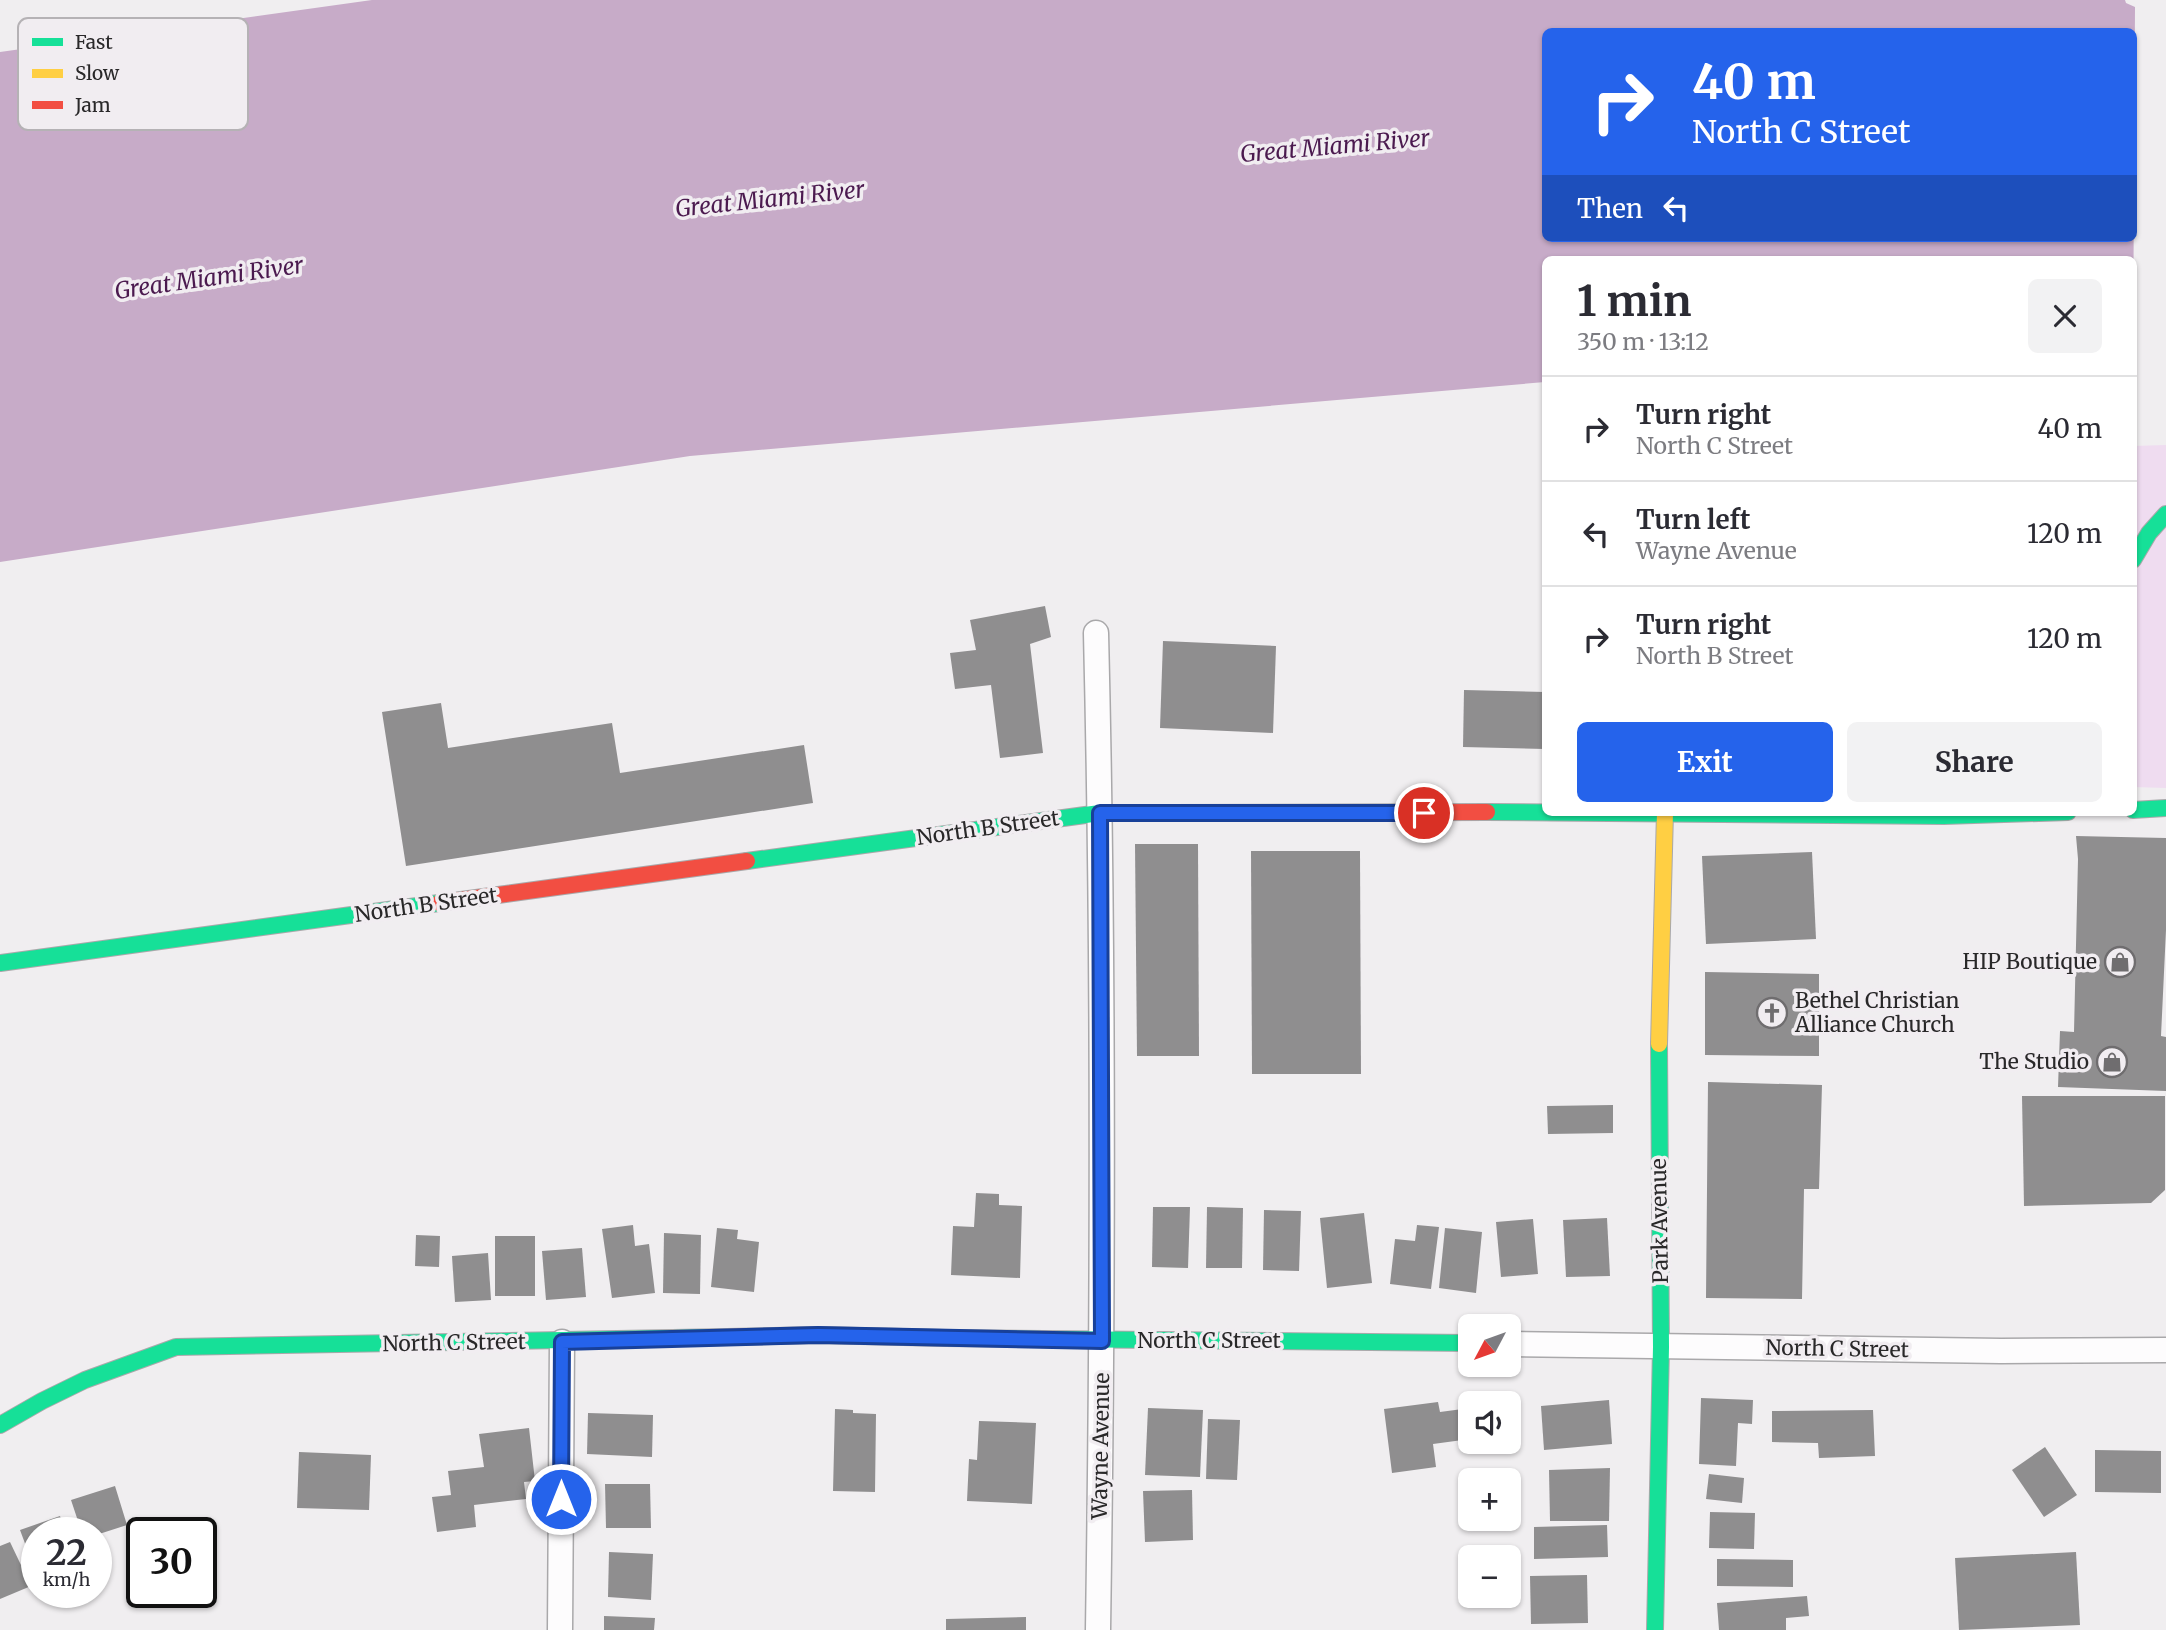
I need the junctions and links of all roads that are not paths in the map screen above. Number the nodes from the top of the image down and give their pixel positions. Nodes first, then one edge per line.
1 (2166, 514) edge
2 (2137, 553) edge
3 (1096, 633) dead end
4 (2166, 808) edge
5 (2137, 810) edge
6 (1542, 812) edge
7 (1100, 813) junction
8 (1665, 816) edge
9 (1888, 816) edge
10 (1969, 816) edge
11 (0, 963) edge
12 (1102, 1341) junction
13 (562, 1342) junction
14 (1458, 1343) edge
15 (1521, 1344) edge
16 (1661, 1347) junction
17 (2166, 1350) edge
18 (0, 1425) edge
19 (560, 1630) edge
20 (1098, 1630) edge
21 (1655, 1630) edge

1 - 2 main road
3 - 7 street, Wayne Avenue
4 - 5 main road
6 - 7 main road, North B Street
7 - 11 main road, North B Street
7 - 12 street, Wayne Avenue
8 - 16 main road, Park Avenue
9 - 10 main road, North B Street
12 - 13 main road, North C Street
12 - 14 main road, North C Street
12 - 20 street, Wayne Avenue
13 - 18 main road, North C Street
13 - 19 street
15 - 16 street, North C Street
16 - 17 street, North C Street
16 - 21 main road, Park Avenue

